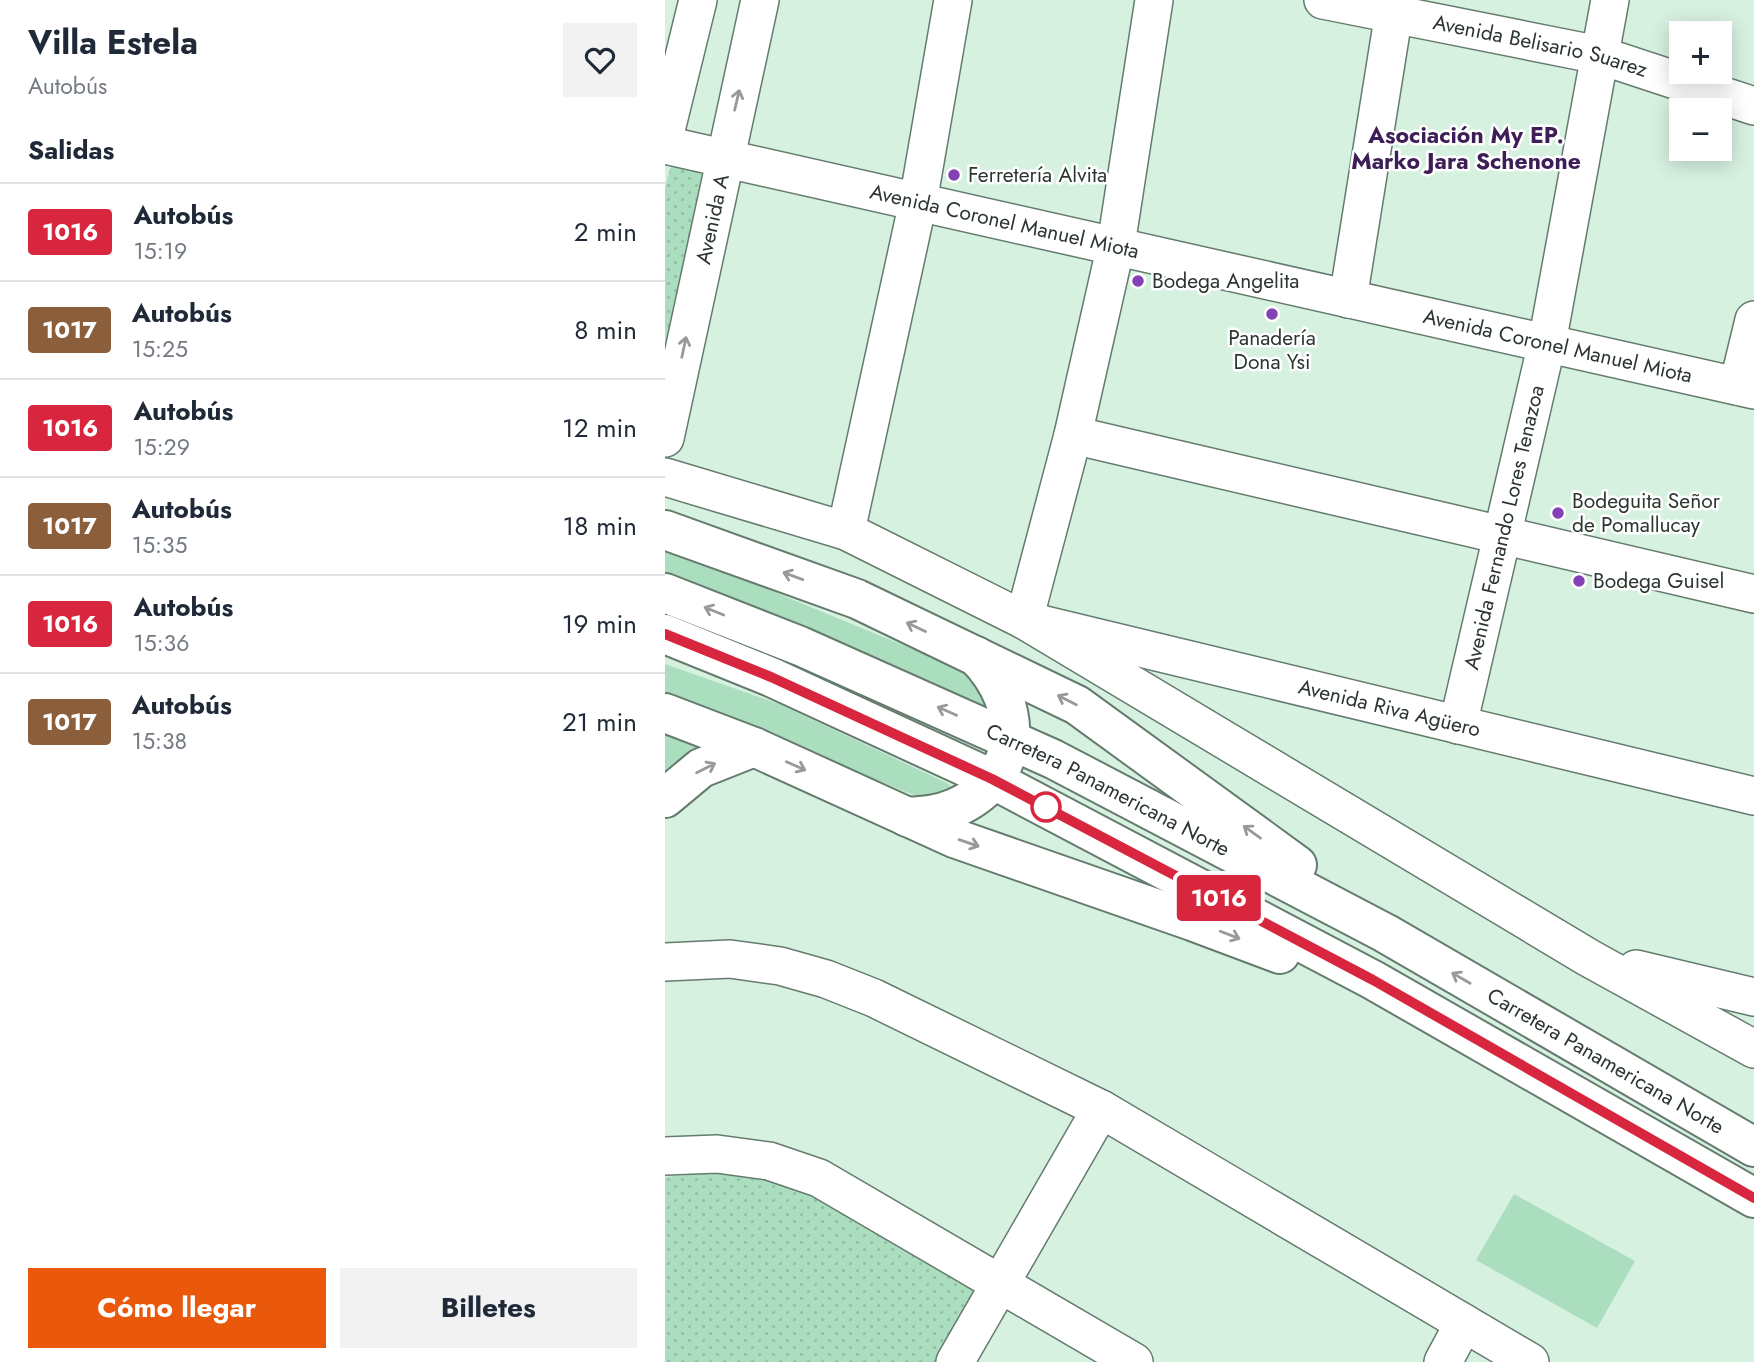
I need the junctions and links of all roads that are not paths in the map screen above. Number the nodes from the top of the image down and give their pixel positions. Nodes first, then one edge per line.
1 (698, 0) edge
2 (760, 0) edge
3 (953, 0) edge
4 (1154, 0) edge
5 (1323, 0) edge
6 (1610, 0) edge
7 (1394, 7) edge
8 (675, 53) edge
9 (1599, 55) junction
10 (1754, 106) edge
11 (665, 134) edge
12 (665, 145) edge
13 (724, 158) junction
14 (918, 202) junction
15 (1116, 246) junction
16 (1348, 299) junction
17 (1754, 320) edge
18 (1547, 344) junction
19 (1746, 388) edge
20 (1073, 435) junction
21 (665, 438) edge
22 (665, 477) edge
23 (665, 530) edge
24 (846, 531) junction
25 (1502, 535) junction
26 (665, 593) edge
27 (1754, 594) edge
28 (1024, 620) junction
29 (665, 634) edge
30 (974, 655) junction
31 (665, 713) edge
32 (1458, 725) junction
33 (1009, 739) junction
34 (754, 747) junction
35 (992, 779) junction
36 (1754, 796) edge
37 (665, 798) edge
38 (907, 817) junction
39 (1385, 933) junction
40 (1589, 958) junction
41 (665, 962) edge
42 (1373, 980) junction
43 (1754, 998) edge
44 (1754, 1049) edge
45 (1101, 1109) junction
46 (1754, 1146) edge
47 (665, 1156) edge
48 (1754, 1198) edge
49 (999, 1284) junction
50 (1464, 1323) junction
51 (955, 1362) edge
52 (1134, 1362) edge
53 (1443, 1362) edge
54 (1530, 1362) edge

1 - 8 street
13 -> 2 street, Avenida A
3 - 14 street
4 - 15 street
5 - 7 street, Avenida Belisario Suarez
6 - 9 street, Avenida Fernando Lores Tenazoa
7 - 9 street, Avenida Belisario Suarez
7 - 16 street
8 - 11 street
9 - 10 street, Avenida Belisario Suarez
9 - 18 street, Avenida Fernando Lores Tenazoa
12 - 13 street, Avenida Coronel Manuel Miota
13 - 14 street, Avenida Coronel Manuel Miota
21 -> 13 street, Avenida A
14 - 15 street, Avenida Coronel Manuel Miota
14 - 24 street
15 - 16 street, Avenida Coronel Manuel Miota
15 - 20 street
16 - 18 street, Avenida Coronel Manuel Miota
17 - 19 street
18 - 19 street, Avenida Coronel Manuel Miota
18 - 25 street, Avenida Fernando Lores Tenazoa
20 - 25 street
20 - 28 street
22 - 24 street
30 -> 23 main road
24 - 28 street
25 - 27 street
25 - 32 street, Avenida Fernando Lores Tenazoa
33 -> 26 main road, Carretera Panamericana Norte
28 - 32 street, Avenida Riva Agüero
28 - 40 street
29 - 35 main road, Carretera Panamericana Norte
30 - 33 main road
39 -> 30 main road
31 - 34 main road
32 - 36 street, Avenida Riva Agüero
33 - 35 main road
33 - 39 main road, Carretera Panamericana Norte
37 -> 34 main road
34 -> 38 main road
35 - 38 main road
35 - 42 main road, Carretera Panamericana Norte
38 -> 42 main road
46 -> 39 main road, Carretera Panamericana Norte
40 - 43 street
40 - 44 street
41 - 45 street
42 - 48 main road, Carretera Panamericana Norte
45 - 49 street
45 - 50 street
47 - 49 street
49 - 51 street
49 - 52 street
50 - 53 street
50 - 54 street

